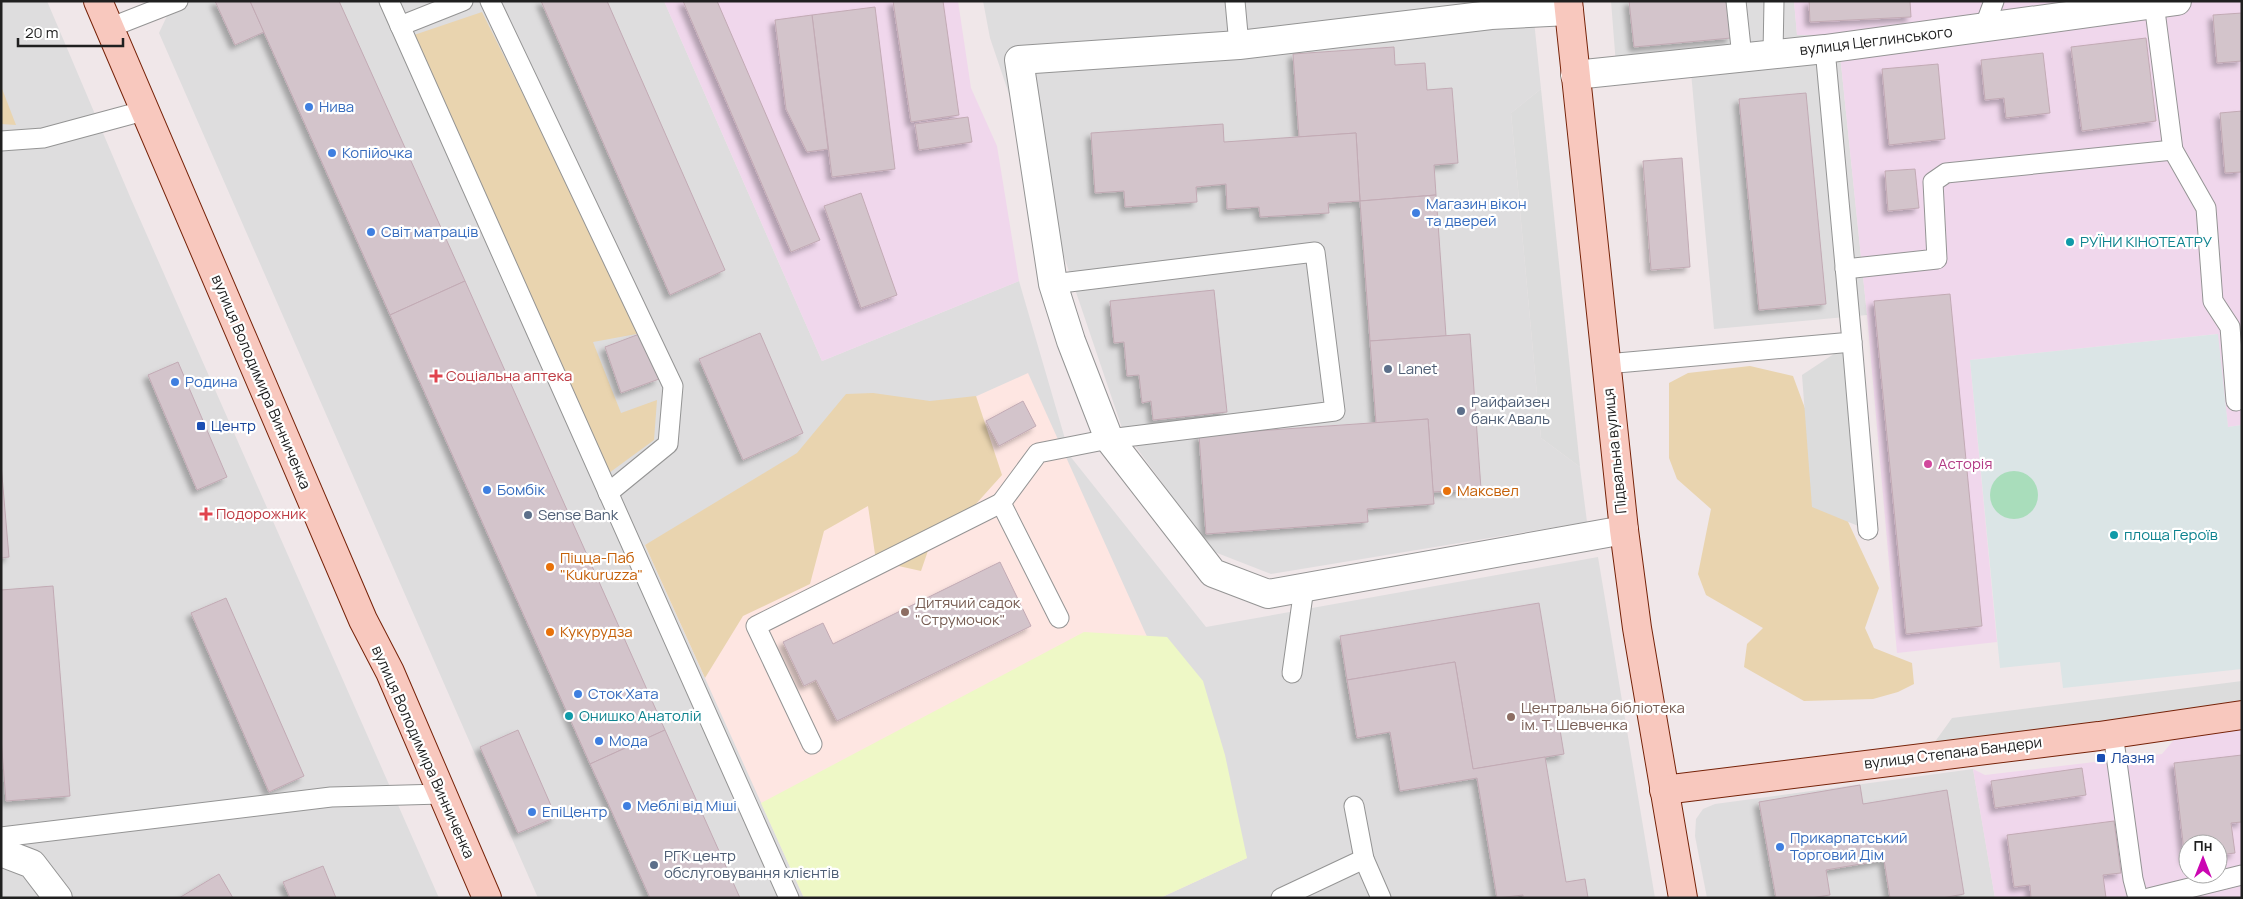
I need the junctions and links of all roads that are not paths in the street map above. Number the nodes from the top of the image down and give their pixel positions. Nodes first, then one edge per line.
1 (98, 1) edge
2 (178, 1) edge
3 (389, 1) edge
4 (463, 1) edge
5 (490, 1) edge
6 (1235, 1) edge
7 (1736, 1) edge
8 (1774, 1) edge
9 (1994, 1) edge
10 (2166, 2) edge
11 (1568, 6) edge
12 (400, 26) junction
13 (109, 28) junction
14 (1984, 28) junction
15 (1239, 45) junction
16 (1825, 49) junction
17 (1773, 53) junction
18 (1742, 57) junction
19 (1575, 75) junction
20 (143, 112) junction
21 (1, 141) edge
22 (2173, 150) junction
23 (1845, 269) junction
24 (1053, 284) junction
25 (1852, 342) junction
26 (1606, 364) junction
27 (2236, 401) dead end
28 (1109, 439) junction
29 (608, 493) junction
30 (1001, 503) junction
31 (1624, 530) junction
32 (1868, 530) dead end
33 (1304, 588) junction
34 (1059, 618) dead end
35 (1292, 673) dead end
36 (2242, 716) edge
37 (2113, 733) junction
38 (812, 744) dead end
39 (1664, 790) junction
40 (442, 794) junction
41 (1354, 806) dead end
42 (1, 837) edge
43 (1, 852) edge
44 (1364, 859) junction
45 (2242, 875) edge
46 (58, 898) edge
47 (487, 898) edge
48 (789, 898) edge
49 (1282, 898) edge
50 (1381, 898) edge
51 (1683, 898) edge
52 (2138, 898) edge
53 (2149, 898) edge

1 - 13 main road, вулиця Володимира Винниченка
2 - 13 lane
3 - 12 lane
4 - 12 lane
5 - 29 lane
6 - 15 lane
7 - 18 lane
8 - 17 lane
9 - 14 lane
10 - 14 street, вулиця Цеглинського
10 - 22 lane
11 - 15 street
11 - 19 main road, Підвальна вулиця
12 - 29 lane
13 - 20 main road, вулиця Володимира Винниченка
14 - 16 street, вулиця Цеглинського
15 - 24 street
16 - 17 street, вулиця Цеглинського
16 - 23 lane
17 - 18 street, вулиця Цеглинського
18 - 19 street, вулиця Цеглинського
19 - 26 main road, Підвальна вулиця
20 - 21 lane
20 - 40 main road, вулиця Володимира Винниченка
22 - 23 lane
22 - 27 lane
23 - 25 lane
24 - 28 street
24 - 28 lane
25 - 26 lane
25 - 32 lane
26 - 31 main road, Підвальна вулиця
28 - 30 lane
28 - 33 street
29 - 48 lane
30 - 34 lane
30 - 38 lane
31 - 33 street
31 - 39 main road, Підвальна вулиця
33 - 35 lane
36 - 37 main road, вулиця Степана Бандери
37 - 39 main road, вулиця Степана Бандери
37 - 52 lane
39 - 51 main road, Підвальна вулиця
40 - 42 lane
40 - 47 main road, вулиця Володимира Винниченка
41 - 44 lane
43 - 46 street
44 - 49 lane
44 - 50 lane
45 - 53 lane

